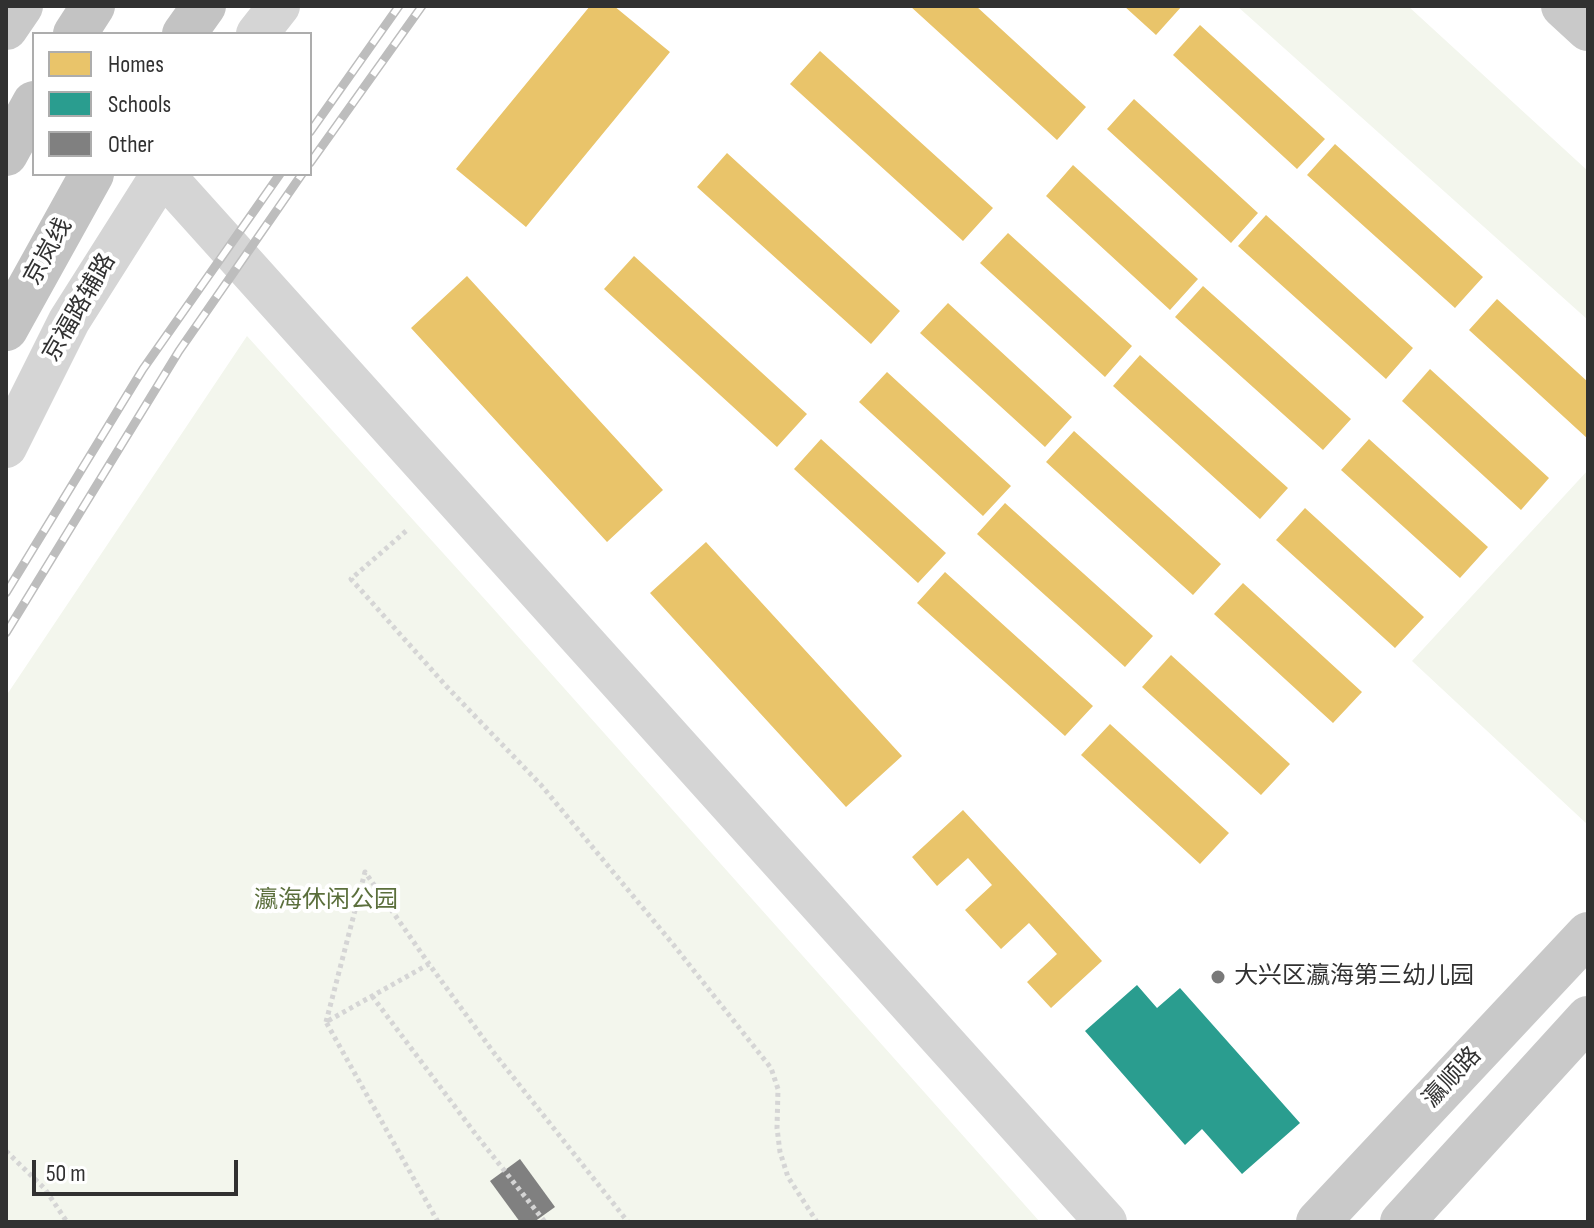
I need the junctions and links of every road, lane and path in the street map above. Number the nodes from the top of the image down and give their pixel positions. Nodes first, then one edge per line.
1 (21, 6) edge
2 (93, 6) edge
3 (204, 6) edge
4 (279, 6) edge
5 (1563, 6) edge
6 (6, 28) edge
7 (1588, 29) edge
8 (76, 32) edge
9 (185, 32) edge
10 (259, 32) edge
11 (32, 107) edge
12 (6, 154) edge
13 (91, 176) edge
14 (161, 176) edge
15 (164, 176) edge
16 (6, 329) edge
17 (6, 447) edge
18 (406, 531) dead end
19 (1588, 934) edge
20 (429, 964) junction
21 (372, 996) junction
22 (1588, 1018) edge
23 (326, 1022) junction
24 (6, 1151) edge
25 (67, 1222) edge
26 (438, 1222) edge
27 (545, 1222) edge
28 (628, 1222) edge
29 (817, 1222) edge
30 (1106, 1222) edge
31 (1318, 1222) edge
32 (1402, 1222) edge

1 - 6 main road
2 - 8 highway
3 - 9 highway
4 - 10 street
5 - 7 main road
11 - 12 highway
13 - 16 highway, 京岚线
14 - 17 street, 京福路辅路
15 - 30 street
18 - 29 path
19 - 31 main road, 瀛顺路
20 - 21 path
20 - 23 path
20 - 28 path
21 - 23 path
21 - 27 path
22 - 32 main road
23 - 26 path
24 - 25 path

